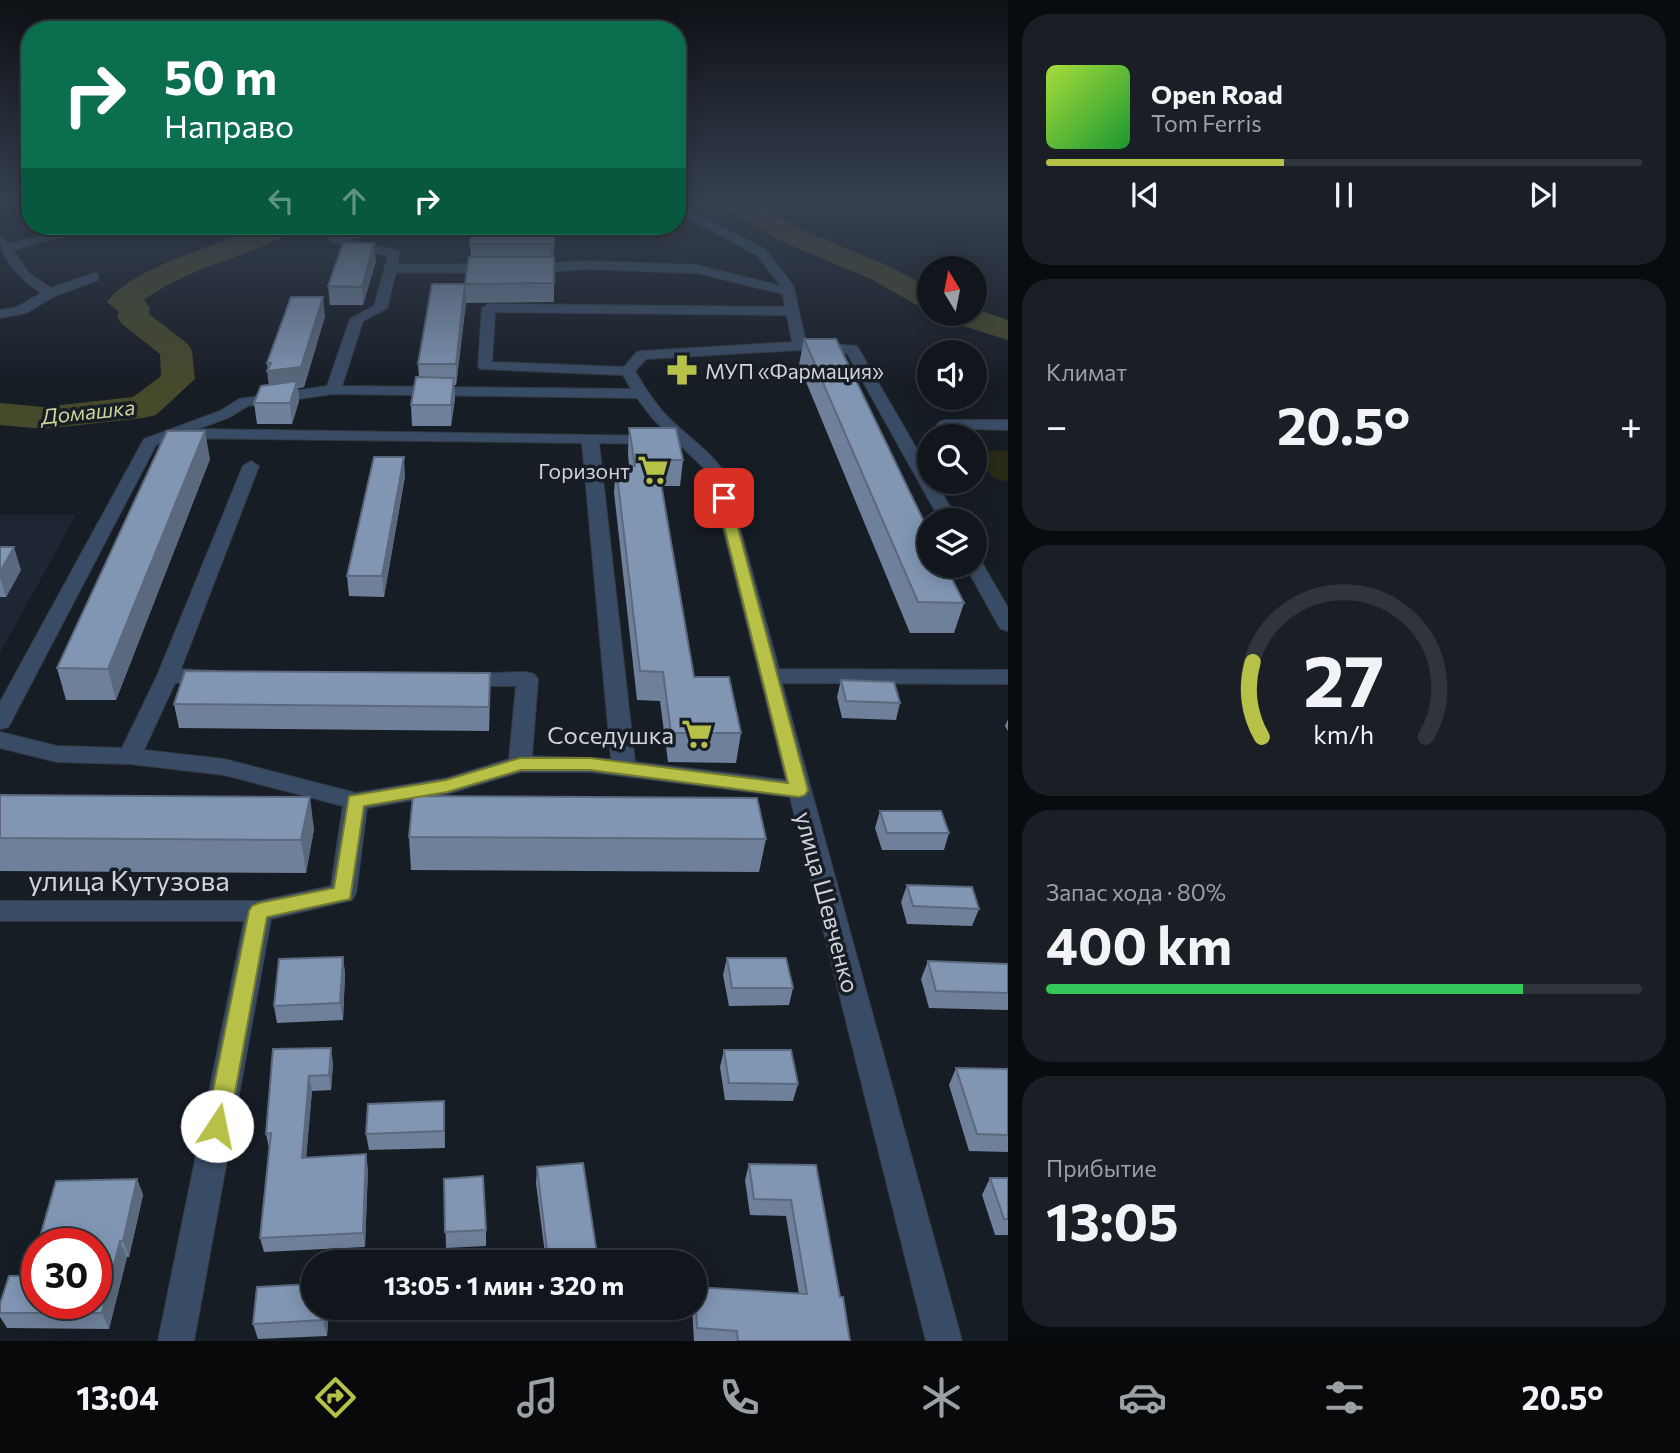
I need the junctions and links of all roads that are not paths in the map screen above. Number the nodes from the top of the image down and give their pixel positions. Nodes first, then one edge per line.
1 (16, 263) edge
2 (392, 263) edge
3 (769, 263) edge
4 (391, 268) junction
5 (94, 276) dead end
6 (789, 292) junction
7 (50, 293) junction
8 (793, 311) junction
9 (0, 314) edge
10 (800, 346) junction
11 (628, 371) junction
12 (333, 390) junction
13 (641, 394) junction
14 (987, 425) edge
15 (1008, 425) edge
16 (171, 434) junction
17 (590, 438) junction
18 (683, 439) junction
19 (251, 466) dead end
20 (942, 508) edge
21 (981, 578) edge
22 (1008, 625) edge
23 (168, 676) junction
24 (237, 676) edge
25 (769, 676) junction
26 (1008, 677) edge
27 (444, 678) edge
28 (0, 722) edge
29 (0, 740) edge
30 (130, 756) junction
31 (520, 764) junction
32 (624, 769) junction
33 (799, 790) junction
34 (356, 801) junction
35 (0, 911) edge
36 (259, 911) junction
37 (176, 1341) edge
38 (944, 1341) edge

1 - 7 street
2 - 4 street
3 - 6 street
4 - 6 street
4 - 12 street
5 - 7 street
6 - 8 street
7 - 9 street
8 - 10 street
8 - 11 street
10 - 11 street
10 - 20 street
11 - 13 street, улица Шевченко
12 - 13 street
12 - 16 street
13 - 18 street, улица Шевченко
14 - 15 street
16 - 17 street
16 - 28 street
17 - 18 street
17 - 32 street
18 - 25 street, улица Шевченко
19 - 23 street
21 - 22 street
23 - 24 street
23 - 30 street
25 - 26 street
25 - 33 street, улица Шевченко
27 - 31 street
29 - 30 street
30 - 34 street
31 - 32 street
31 - 34 street
32 - 33 street
33 - 38 street, улица Шевченко
34 - 36 street, улица Кутузова
35 - 36 street, улица Кутузова
36 - 37 street

